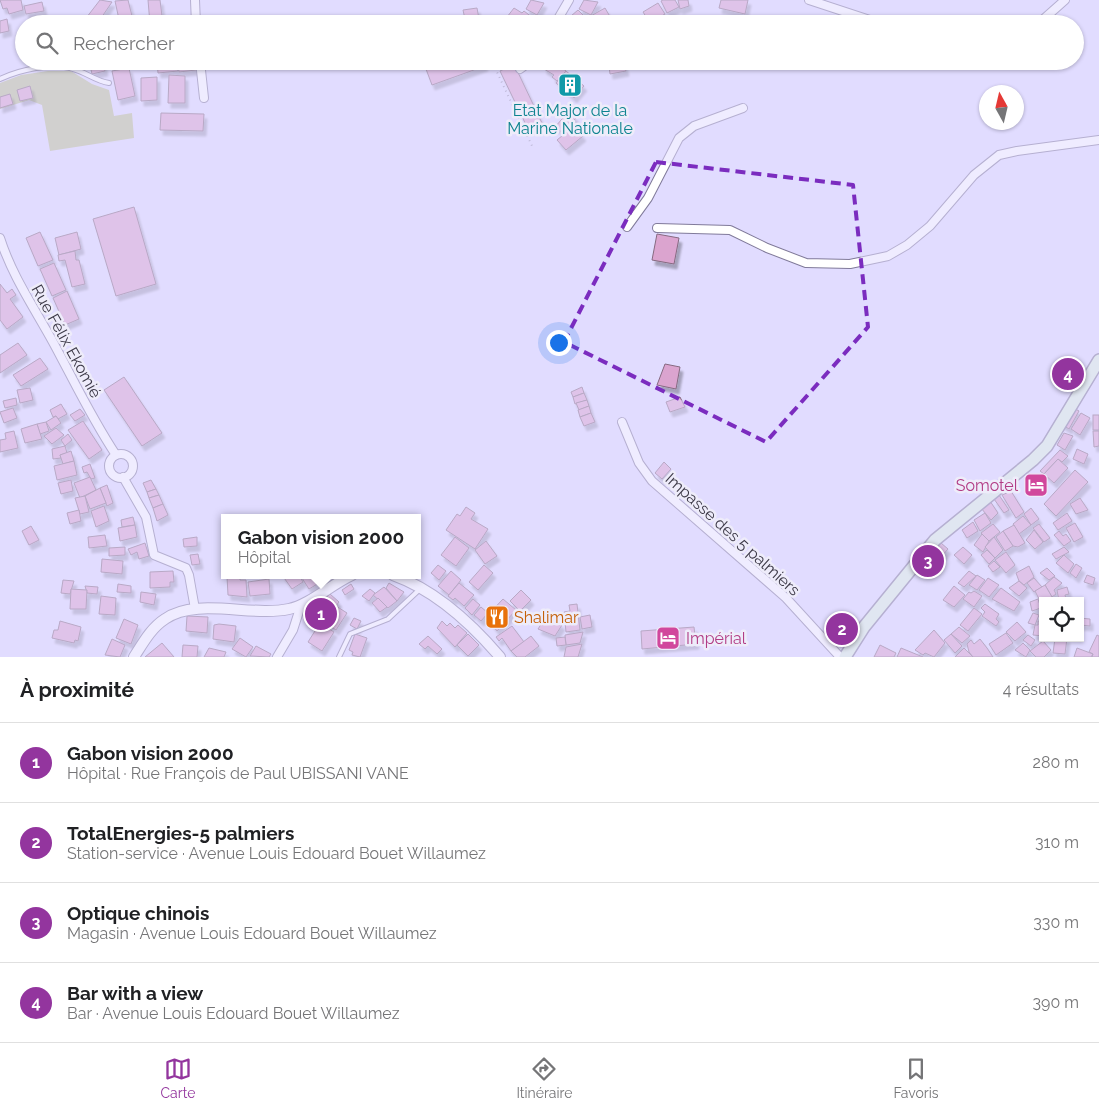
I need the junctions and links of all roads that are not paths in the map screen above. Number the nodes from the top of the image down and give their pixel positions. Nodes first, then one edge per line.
1 (195, 0) edge
2 (569, 0) edge
3 (809, 0) edge
4 (1064, 0) edge
5 (196, 15) edge
6 (560, 15) edge
7 (855, 15) edge
8 (1048, 15) edge
9 (34, 70) edge
10 (76, 70) edge
11 (201, 70) edge
12 (0, 79) edge
13 (109, 83) dead end
14 (204, 98) dead end
15 (743, 108) dead end
16 (1099, 140) edge
17 (627, 227) dead end
18 (657, 228) dead end
19 (0, 238) edge
20 (1099, 360) edge
21 (622, 422) dead end
22 (116, 455) junction
23 (122, 477) junction
24 (345, 579) edge
25 (403, 579) edge
26 (422, 587) junction
27 (301, 605) junction
28 (195, 609) junction
29 (134, 657) edge
30 (277, 657) edge
31 (339, 657) edge
32 (500, 657) edge
33 (840, 657) edge
34 (845, 657) edge

1 - 5 street
2 - 6 street
3 - 7 street
4 - 8 street
9 - 12 lane
10 - 13 lane
11 - 14 street
15 - 17 street
16 - 18 street
19 - 22 street, Rue Félix Ekomié
20 - 34 main road
21 - 33 street, Impasse des 5 palmiers
22 - 23 street
22 - 23 street
23 - 28 street
24 - 27 street
25 - 26 street
26 - 31 lane
26 - 32 street
27 - 28 street
27 - 30 street
28 - 29 street

